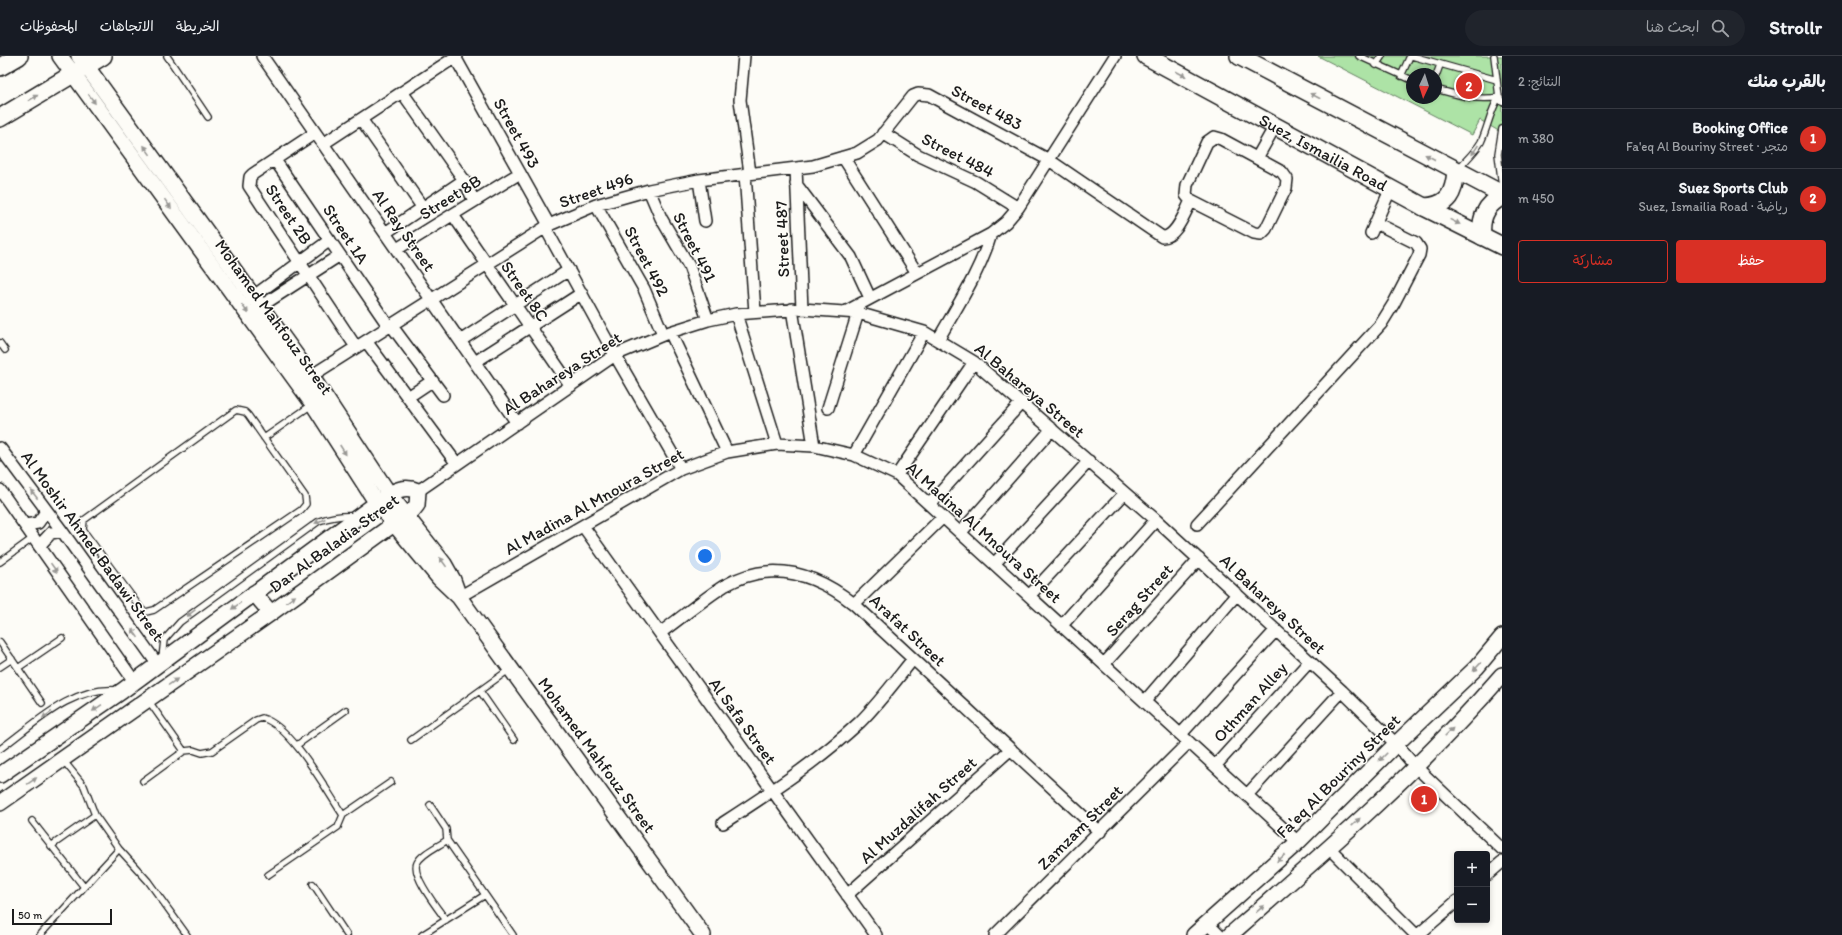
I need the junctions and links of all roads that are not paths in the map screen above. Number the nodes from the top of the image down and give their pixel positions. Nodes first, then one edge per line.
1 (18, 56) edge
2 (60, 56) edge
3 (103, 56) edge
4 (167, 56) edge
5 (262, 56) edge
6 (456, 56) edge
7 (744, 56) edge
8 (1114, 56) edge
9 (1146, 56) edge
10 (1239, 56) edge
11 (1359, 56) edge
12 (1382, 56) edge
13 (1411, 56) edge
14 (1494, 56) edge
15 (80, 65) edge
16 (1376, 65) junction
17 (1440, 65) junction
18 (0, 67) edge
19 (1439, 68) edge
20 (1401, 76) junction
21 (1406, 78) edge
22 (1497, 80) junction
23 (1442, 90) edge
24 (402, 92) junction
25 (1501, 99) edge
26 (909, 100) joint
27 (208, 117) dead end
28 (0, 118) edge
29 (361, 119) junction
30 (1275, 126) junction
31 (1502, 129) edge
32 (315, 132) junction
33 (883, 133) junction
34 (323, 144) junction
35 (843, 157) junction
36 (1257, 158) junction
37 (274, 160) junction
38 (1049, 160) junction
39 (796, 168) junction
40 (1456, 171) junction
41 (520, 173) junction
42 (748, 173) junction
43 (464, 180) junction
44 (699, 180) junction
45 (796, 184) junction
46 (1502, 187) edge
47 (1391, 188) junction
48 (649, 190) junction
49 (1502, 194) edge
50 (1502, 197) edge
51 (474, 201) junction
52 (1191, 201) junction
53 (596, 206) junction
54 (1424, 207) junction
55 (422, 208) junction
56 (1018, 208) junction
57 (453, 215) junction
58 (705, 221) dead end
59 (547, 226) junction
60 (198, 233) junction
61 (385, 233) junction
62 (990, 234) junction
63 (1482, 236) junction
64 (330, 240) junction
65 (1502, 246) edge
66 (397, 249) junction
67 (340, 255) junction
68 (300, 261) junction
69 (486, 264) junction
70 (569, 270) junction
71 (917, 273) junction
72 (309, 275) junction
73 (582, 293) junction
74 (870, 298) junction
75 (432, 299) junction
76 (257, 301) junction
77 (515, 305) junction
78 (797, 309) junction
79 (755, 312) junction
80 (844, 312) junction
81 (858, 313) junction
82 (736, 314) junction
83 (708, 320) junction
84 (390, 326) junction
85 (530, 326) junction
86 (924, 332) junction
87 (666, 333) junction
88 (938, 340) junction
89 (366, 341) junction
90 (460, 341) junction
91 (0, 343) edge
92 (356, 347) junction
93 (5, 350) dead end
94 (616, 355) junction
95 (475, 362) junction
96 (974, 362) junction
97 (311, 376) junction
98 (432, 381) junction
99 (571, 386) junction
100 (443, 395) dead end
101 (408, 397) junction
102 (1022, 402) junction
103 (313, 404) junction
104 (828, 408) dead end
105 (333, 421) junction
106 (517, 423) junction
107 (1052, 429) junction
108 (264, 438) junction
109 (777, 444) junction
110 (814, 446) junction
111 (0, 448) edge
112 (727, 452) junction
113 (854, 455) junction
114 (1089, 461) junction
115 (457, 464) junction
116 (681, 469) junction
117 (897, 475) junction
118 (0, 490) edge
119 (418, 491) junction
120 (1125, 493) junction
121 (382, 498) junction
122 (930, 504) junction
123 (44, 507) junction
124 (357, 516) junction
125 (943, 517) junction
126 (400, 519) junction
127 (1156, 520) junction
128 (1197, 524) dead end
129 (25, 525) junction
130 (583, 526) junction
131 (62, 530) junction
132 (961, 532) junction
133 (36, 542) junction
134 (1199, 559) junction
135 (0, 562) edge
136 (995, 563) junction
137 (254, 593) junction
138 (1237, 594) junction
139 (1030, 595) junction
140 (459, 597) junction
141 (854, 604) junction
142 (271, 613) junction
143 (1062, 625) junction
144 (1276, 630) junction
145 (660, 633) junction
146 (1502, 637) edge
147 (62, 638) dead end
148 (0, 642) edge
149 (12, 659) junction
150 (913, 659) junction
151 (1310, 661) junction
152 (160, 663) junction
153 (1104, 664) junction
154 (0, 667) edge
155 (18, 668) junction
156 (511, 668) junction
157 (1502, 675) edge
158 (134, 681) junction
159 (122, 691) junction
160 (480, 691) junction
161 (1342, 691) junction
162 (148, 700) junction
163 (1145, 701) junction
164 (42, 703) dead end
165 (346, 710) dead end
166 (1185, 738) junction
167 (411, 740) dead end
168 (514, 740) dead end
169 (1396, 744) junction
170 (297, 745) junction
171 (0, 749) edge
172 (1011, 749) junction
173 (184, 751) junction
174 (62, 760) junction
175 (1215, 766) junction
176 (1415, 766) junction
177 (0, 775) edge
178 (143, 781) dead end
179 (392, 782) dead end
180 (773, 791) junction
181 (1247, 795) junction
182 (0, 803) edge
183 (430, 805) dead end
184 (95, 814) junction
185 (343, 815) junction
186 (32, 821) dead end
187 (722, 823) dead end
188 (1100, 832) junction
189 (447, 840) junction
190 (1298, 842) junction
191 (51, 846) junction
192 (1329, 848) junction
193 (119, 849) junction
194 (1502, 849) edge
195 (1500, 867) edge
196 (1490, 873) edge
197 (268, 875) dead end
198 (313, 884) dead end
199 (84, 887) junction
200 (485, 895) junction
201 (848, 895) junction
202 (1454, 904) edge
203 (446, 920) junction
204 (1207, 923) junction
205 (40, 935) edge
206 (187, 935) edge
207 (347, 935) edge
208 (422, 935) edge
209 (513, 935) edge
210 (703, 935) edge
211 (876, 935) edge
212 (996, 935) edge
213 (1194, 935) edge
214 (1219, 935) edge
215 (1230, 935) edge
216 (1417, 935) edge

1 - 18 main road
2 - 15 street, Mohamed Mahfouz Street
3 - 15 main road
4 - 27 lane
5 - 32 street, Al Ray Street
6 - 24 street
6 - 41 street, Street 493
7 - 42 street
8 - 38 street
9 -> 30 main road, Suez, Ismailia Road
40 -> 10 main road
11 - 16 lane
12 - 16 lane
13 - 17 lane
13 - 20 lane
14 - 22 lane
28 -> 15 main road
15 - 60 street, Mohamed Mahfouz Street
16 - 20 lane
17 - 19 lane
17 - 22 lane
20 - 21 lane
22 - 25 lane
23 - 25 lane
24 - 29 street
24 - 43 street
25 -> 40 lane
26 - 33 street, Street 496
26 - 38 street, Street 483
29 - 34 street
29 - 55 street
30 - 36 street
30 - 47 main road, Suez, Ismailia Road
31 - 46 lane
32 - 34 street, Al Ray Street
32 - 37 street, Street 2B
33 - 35 street, Street 496
33 - 56 street, Street 484
34 - 61 street, Al Ray Street
35 - 39 street, Street 496
35 - 71 street
36 - 52 street
36 - 52 street
37 - 64 street, Street 1A
37 - 68 street, Street 2B
38 - 52 street, Street 483
38 - 56 street
39 - 42 street, Street 496
39 - 45 street, Street 487
40 - 49 main road
40 - 54 main road
41 - 51 street, Street 8B
41 - 59 street, Street 493
42 - 44 street, Street 496
42 - 79 street
43 - 51 street
43 - 55 street
44 - 48 street, Street 496
44 - 58 street
45 - 74 street
45 - 78 street, Street 487
47 - 54 main road, Suez, Ismailia Road
47 - 128 street
48 - 53 street, Street 496
48 - 83 street, Street 491
50 - 63 main road
51 - 57 street, Street 8B
53 - 59 street, Street 496
53 - 87 street, Street 492
54 -> 63 main road, Suez, Ismailia Road
55 - 61 street
56 - 62 street
57 - 66 street, Street 8B
57 - 69 street, Street 8C
59 - 69 street, Street 496
59 - 70 street, Street 493
60 - 76 street, Mohamed Mahfouz Street
60 -> 103 street, Mohamed Mahfouz Street
61 - 66 street, Al Ray Street
62 - 71 street
62 - 88 street
63 - 65 main road, Suez, Ismailia Road
64 - 67 street, Street 1A
64 - 68 street
66 - 75 street, Al Ray Street
67 - 72 street
67 - 84 street, Street 1A
68 - 72 street, Street 2B
68 - 76 street
69 - 75 street, Street 496
69 - 77 street, Street 8C
70 - 73 street, Street 493
70 - 77 street
71 - 74 street
72 - 76 street
72 - 92 street, Street 2B
73 - 85 street
73 - 94 street, Street 493
74 - 80 street
75 - 84 street, Street 496
75 - 90 street, Al Ray Street
76 - 97 street, Mohamed Mahfouz Street
77 - 85 street, Street 8C
77 - 90 street
78 - 79 street, Al Bahareya Street
78 - 80 street, Al Bahareya Street
78 - 110 street, Street 487
79 - 82 street, Al Bahareya Street
80 - 81 street, Al Bahareya Street
81 - 86 street, Al Bahareya Street
81 - 104 street
82 - 83 street, Al Bahareya Street
82 - 109 street
83 - 87 street, Al Bahareya Street
84 - 89 street, Street 496
84 - 98 street, Street 1A
85 - 95 street
85 - 99 street, Street 8C
86 - 88 street, Al Bahareya Street
86 - 113 street
87 - 94 street, Al Bahareya Street
87 - 112 street, Street 492
88 - 96 street, Al Bahareya Street
89 - 92 street, Street 496
89 - 101 street
90 - 95 street, Al Ray Street
91 - 93 lane
92 - 97 street, Street 496
94 - 99 street, Al Bahareya Street
94 - 116 street, Street 493
95 - 106 street, Al Ray Street
96 - 102 street, Al Bahareya Street
96 - 117 street
97 - 105 street, Mohamed Mahfouz Street
98 - 100 street, Street 1A
98 - 101 street
99 - 106 street, Al Bahareya Street
101 - 115 street
102 - 107 street, Al Bahareya Street
102 - 122 street
103 - 105 street, Mohamed Mahfouz Street
103 - 108 lane
105 - 121 street, Mohamed Mahfouz Street
106 - 115 street, Al Bahareya Street
107 - 114 street, Al Bahareya Street
107 - 132 street
108 - 108 lane
109 - 110 street, Al Madina Al Mnoura Street
109 - 112 street, Al Madina Al Mnoura Street
110 - 113 street, Al Madina Al Mnoura Street
123 -> 111 street, Al Moshir Ahmed Badawi Street
112 - 116 street, Al Madina Al Mnoura Street
113 - 117 street, Al Madina Al Mnoura Street
114 - 120 street, Al Bahareya Street
114 - 136 street
115 - 119 street, Al Bahareya Street
116 - 130 street, Al Madina Al Mnoura Street
117 - 122 street, Al Madina Al Mnoura Street
118 - 129 street
119 - 121 street, Dar Al Baladia Street
119 - 126 street, Dar Al Baladia Street
120 - 127 street, Al Bahareya Street
120 - 139 street
121 - 124 street, Dar Al Baladia Street
121 - 126 street, Mohamed Mahfouz Street
122 - 125 street, Al Madina Al Mnoura Street
123 - 129 street
123 - 131 street, Al Moshir Ahmed Badawi Street
124 - 137 street, Dar Al Baladia Street
124 -> 152 lane
125 - 132 street, Al Madina Al Mnoura Street
125 - 141 street
126 - 140 street, Mohamed Mahfouz Street
142 -> 126 street, Dar Al Baladia Street
127 - 134 street, Al Bahareya Street
127 - 143 street
129 - 133 street
130 - 140 street, Al Madina Al Mnoura Street
130 - 145 street, Al Safa Street
131 - 133 street
152 -> 131 street, Al Moshir Ahmed Badawi Street
132 - 136 street, Al Madina Al Mnoura Street
133 - 135 lane
133 -> 158 street
134 - 138 street, Al Bahareya Street
134 - 153 street, Serag Street
136 - 139 street, Al Madina Al Mnoura Street
137 - 142 street
137 -> 152 street, Dar Al Baladia Street
138 - 144 street, Al Bahareya Street
138 - 163 street
139 - 143 street, Al Madina Al Mnoura Street
140 - 156 street, Mohamed Mahfouz Street
141 - 145 street, Arafat Street
141 - 150 street, Arafat Street
162 -> 142 street, Dar Al Baladia Street
143 - 153 street, Al Madina Al Mnoura Street
144 - 151 street, Al Bahareya Street
144 - 166 street, Zamzam Street
145 - 180 street, Al Safa Street
146 -> 169 street, Fa'eq Al Bouriny Street
147 - 155 lane
148 - 149 lane
149 - 154 lane
149 - 155 lane
150 - 172 street, Arafat Street
150 - 180 street
151 - 161 street, Al Bahareya Street
151 - 175 street, Othman Alley
152 - 158 street, Dar Al Baladia Street
153 - 163 street, Al Madina Al Mnoura Street
155 - 164 lane
156 - 160 lane
156 - 210 street, Mohamed Mahfouz Street
176 -> 157 street
158 - 159 street, Dar Al Baladia Street
159 -> 171 lane
159 -> 177 street, Dar Al Baladia Street
160 - 167 lane
160 - 168 lane
161 - 169 street, Al Bahareya Street
161 - 181 street
162 - 173 lane
162 - 174 street, Dar Al Baladia Street
163 - 166 street, Al Madina Al Mnoura Street
165 - 170 lane
166 - 175 street, Al Madina Al Mnoura Street
166 - 188 street, Zamzam Street
169 - 176 street, Al Bahareya Street
169 -> 190 street, Fa'eq Al Bouriny Street
170 - 173 lane
170 - 185 lane
172 - 188 street, Arafat Street
172 - 201 street, Al Muzdalifah Street
173 - 178 lane
182 -> 174 street, Dar Al Baladia Street
174 - 184 lane
175 - 181 street, Al Madina Al Mnoura Street
192 -> 176 street
176 - 194 street, Al Bahareya Street
179 - 185 lane
180 - 187 street
180 - 201 street, Al Safa Street
181 - 190 street, Al Madina Al Mnoura Street
183 - 189 lane
184 - 191 lane
184 - 193 lane
185 - 197 lane
186 - 191 lane
188 - 212 street, Zamzam Street
189 - 200 lane
189 - 203 lane
190 -> 204 street, Fa'eq Al Bouriny Street
191 - 199 lane
215 -> 192 street
192 - 216 street
193 - 199 lane
193 - 206 lane
195 - 196 street
198 - 207 lane
199 - 205 lane
200 - 203 lane
200 - 209 lane
201 - 211 street, Al Safa Street
202 - 216 street
203 - 208 lane
204 - 213 street, Fa'eq Al Bouriny Street
204 - 214 street

